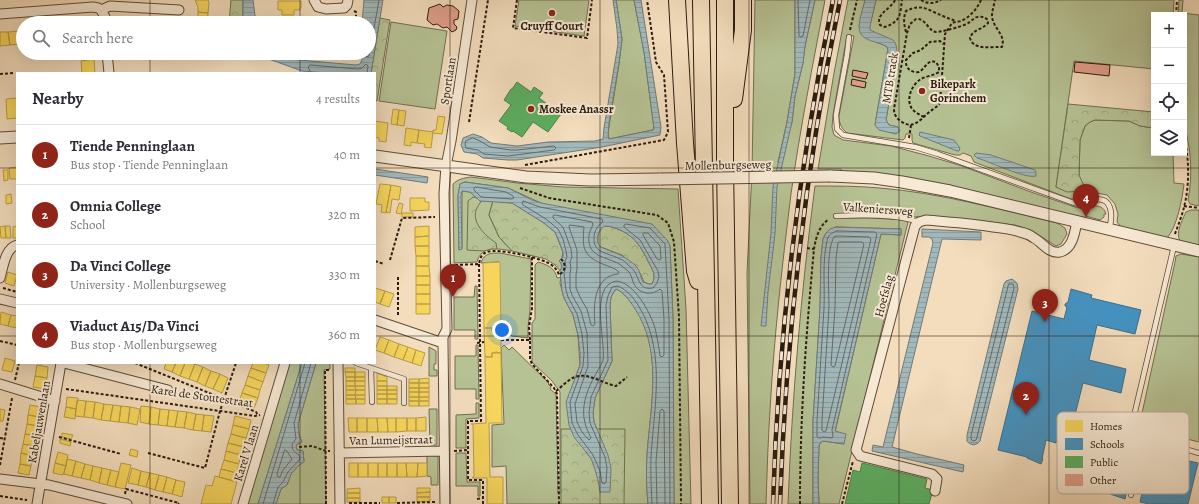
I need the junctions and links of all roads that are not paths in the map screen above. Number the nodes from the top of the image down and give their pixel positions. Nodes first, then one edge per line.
1 (50, 0) edge
2 (314, 0) edge
3 (348, 0) edge
4 (472, 0) edge
5 (677, 0) edge
6 (701, 0) edge
7 (725, 0) edge
8 (743, 0) edge
9 (51, 10) junction
10 (101, 10) junction
11 (179, 10) dead end
12 (0, 14) edge
13 (104, 16) edge
14 (849, 38) road end
15 (108, 60) edge
16 (109, 72) edge
17 (16, 137) edge
18 (0, 138) edge
19 (376, 156) edge
20 (725, 164) junction
21 (446, 166) junction
22 (836, 216) road end
23 (1078, 221) junction
24 (919, 222) junction
25 (1109, 229) junction
26 (16, 245) edge
27 (1173, 245) junction
28 (1199, 252) edge
29 (0, 278) edge
30 (0, 299) edge
31 (16, 304) edge
32 (706, 313) junction
33 (376, 320) edge
34 (443, 343) junction
35 (61, 364) edge
36 (68, 364) edge
37 (285, 364) edge
38 (359, 364) edge
39 (338, 366) edge
40 (371, 368) junction
41 (0, 384) edge
42 (168, 390) dead end
43 (55, 401) junction
44 (372, 402) dead end
45 (404, 403) dead end
46 (1135, 412) edge
47 (1189, 450) edge
48 (444, 451) junction
49 (339, 452) junction
50 (1199, 453) edge
51 (0, 479) edge
52 (40, 484) junction
53 (939, 487) dead end
54 (445, 503) edge
55 (37, 504) edge
56 (127, 504) edge
57 (243, 504) edge
58 (340, 504) edge
59 (710, 504) edge
60 (730, 504) edge

1 - 9 street
2 - 3 street
4 - 21 street, Sportlaan
5 - 32 highway
6 - 32 highway
7 - 20 highway
8 - 20 highway
9 - 10 street
9 - 12 street
10 - 11 street
10 - 13 street
14 - 25 lane
15 - 16 street
17 - 18 street
19 - 21 street, Mollenburgseweg
20 - 60 highway
21 - 23 street, Mollenburgseweg, bridge
21 - 34 street, Sportlaan
22 - 24 lane, Valkeniersweg
23 - 24 street
23 - 25 street, Mollenburgseweg
24 - 53 street, Hoefslag
25 - 27 street, Mollenburgseweg
26 - 29 street
27 - 28 street, Mollenburgseweg
27 - 46 lane
30 - 31 street
32 - 59 highway
33 - 34 street
34 - 48 street, Sportlaan
35 - 43 street, Kabeljauwenlaan
36 - 42 street, Karel de Stoutestraat
37 - 57 street, Karel V laan
38 - 40 lane
39 - 49 street
40 - 44 lane
40 - 45 lane
41 - 43 street
43 - 52 street, Kabeljauwenlaan
47 - 50 lane
48 - 49 street, Van Lumeijstraat
48 - 54 street, Sportlaan
49 - 58 street
51 - 52 street
52 - 55 street, Kabeljauwenlaan
52 - 56 street

